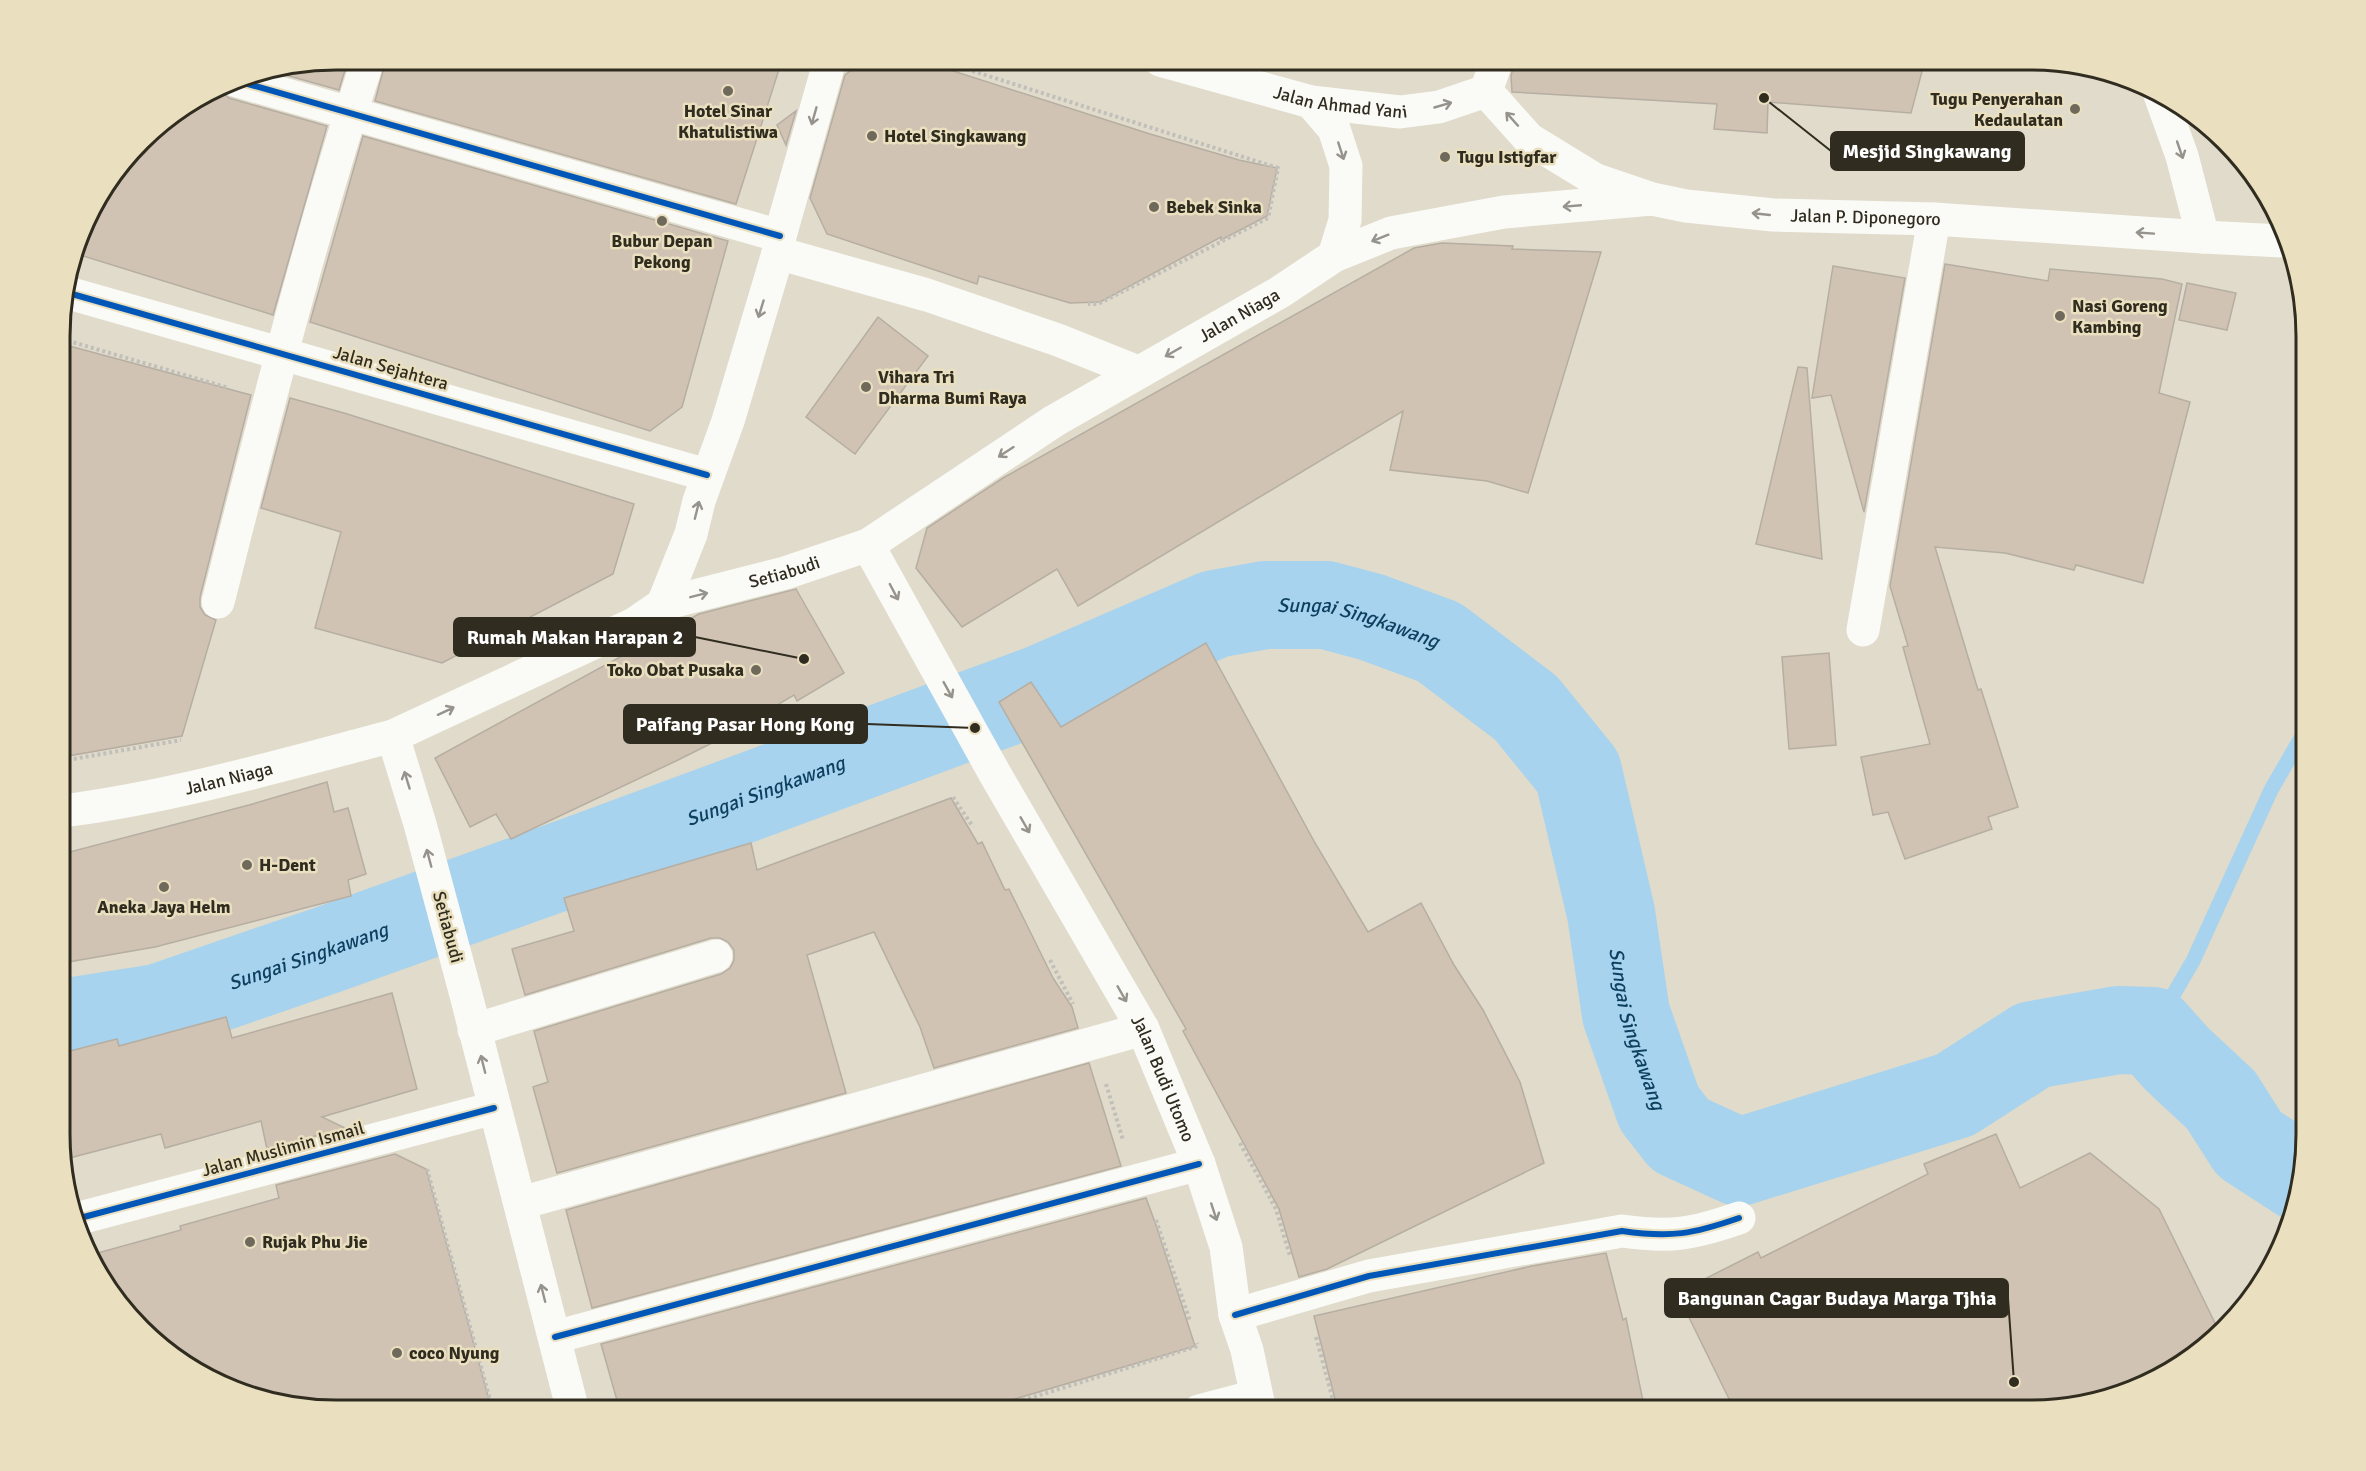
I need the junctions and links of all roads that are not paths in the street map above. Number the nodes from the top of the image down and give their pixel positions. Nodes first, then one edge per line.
1 (365, 70) edge
2 (827, 70) edge
3 (1196, 70) edge
4 (1493, 70) edge
5 (251, 85) edge
6 (1486, 91) junction
7 (1311, 102) junction
8 (2165, 108) edge
9 (350, 115) junction
10 (1652, 199) junction
11 (1934, 219) junction
12 (2203, 237) junction
13 (2277, 241) edge
14 (779, 244) junction
15 (1334, 256) junction
16 (74, 295) edge
17 (282, 352) junction
18 (1138, 372) junction
19 (707, 475) junction
20 (868, 544) junction
21 (218, 602) dead end
22 (663, 604) junction
23 (1863, 630) dead end
24 (393, 736) junction
25 (70, 810) edge
26 (716, 956) dead end
27 (1143, 1029) junction
28 (474, 1030) junction
29 (494, 1108) junction
30 (1199, 1164) junction
31 (520, 1203) junction
32 (84, 1217) edge
33 (1739, 1218) dead end
34 (1235, 1315) junction
35 (555, 1337) junction
36 (570, 1400) edge
37 (1257, 1400) edge

1 - 9 street
2 -> 14 street
3 - 7 street, Jalan Ahmad Yani
4 - 6 street
5 - 9 street
7 -> 6 street, Jalan Ahmad Yani
10 -> 6 street, Jalan P. Diponegoro
7 -> 15 street
8 -> 12 street
9 - 14 street
9 - 17 street
11 -> 10 street, Jalan P. Diponegoro
10 -> 15 street, Jalan Niaga
12 -> 11 street, Jalan P. Diponegoro
11 - 23 street
12 - 13 street, Jalan P. Diponegoro
14 - 18 street
14 -> 19 street
15 -> 18 street, Jalan Niaga
16 - 17 street, Jalan Sejahtera
17 - 19 street, Jalan Sejahtera
17 - 21 street
18 -> 20 street, Jalan Niaga
22 -> 19 street
22 -> 20 street, Setiabudi
20 -> 27 street, Jalan Budi Utomo
24 -> 22 street, Setiabudi
24 - 25 street, Jalan Niaga
28 -> 24 street, Setiabudi
26 - 28 street
27 - 30 street, Jalan Budi Utomo
27 - 31 street
29 -> 28 street, Setiabudi
29 - 31 street, Setiabudi
29 - 32 street, Jalan Muslimin Ismail
30 -> 34 street, Jalan Budi Utomo
30 - 35 street
35 -> 31 street, Setiabudi
33 - 34 street
34 - 37 street, Jalan Budi Utomo
35 - 36 street, Setiabudi

